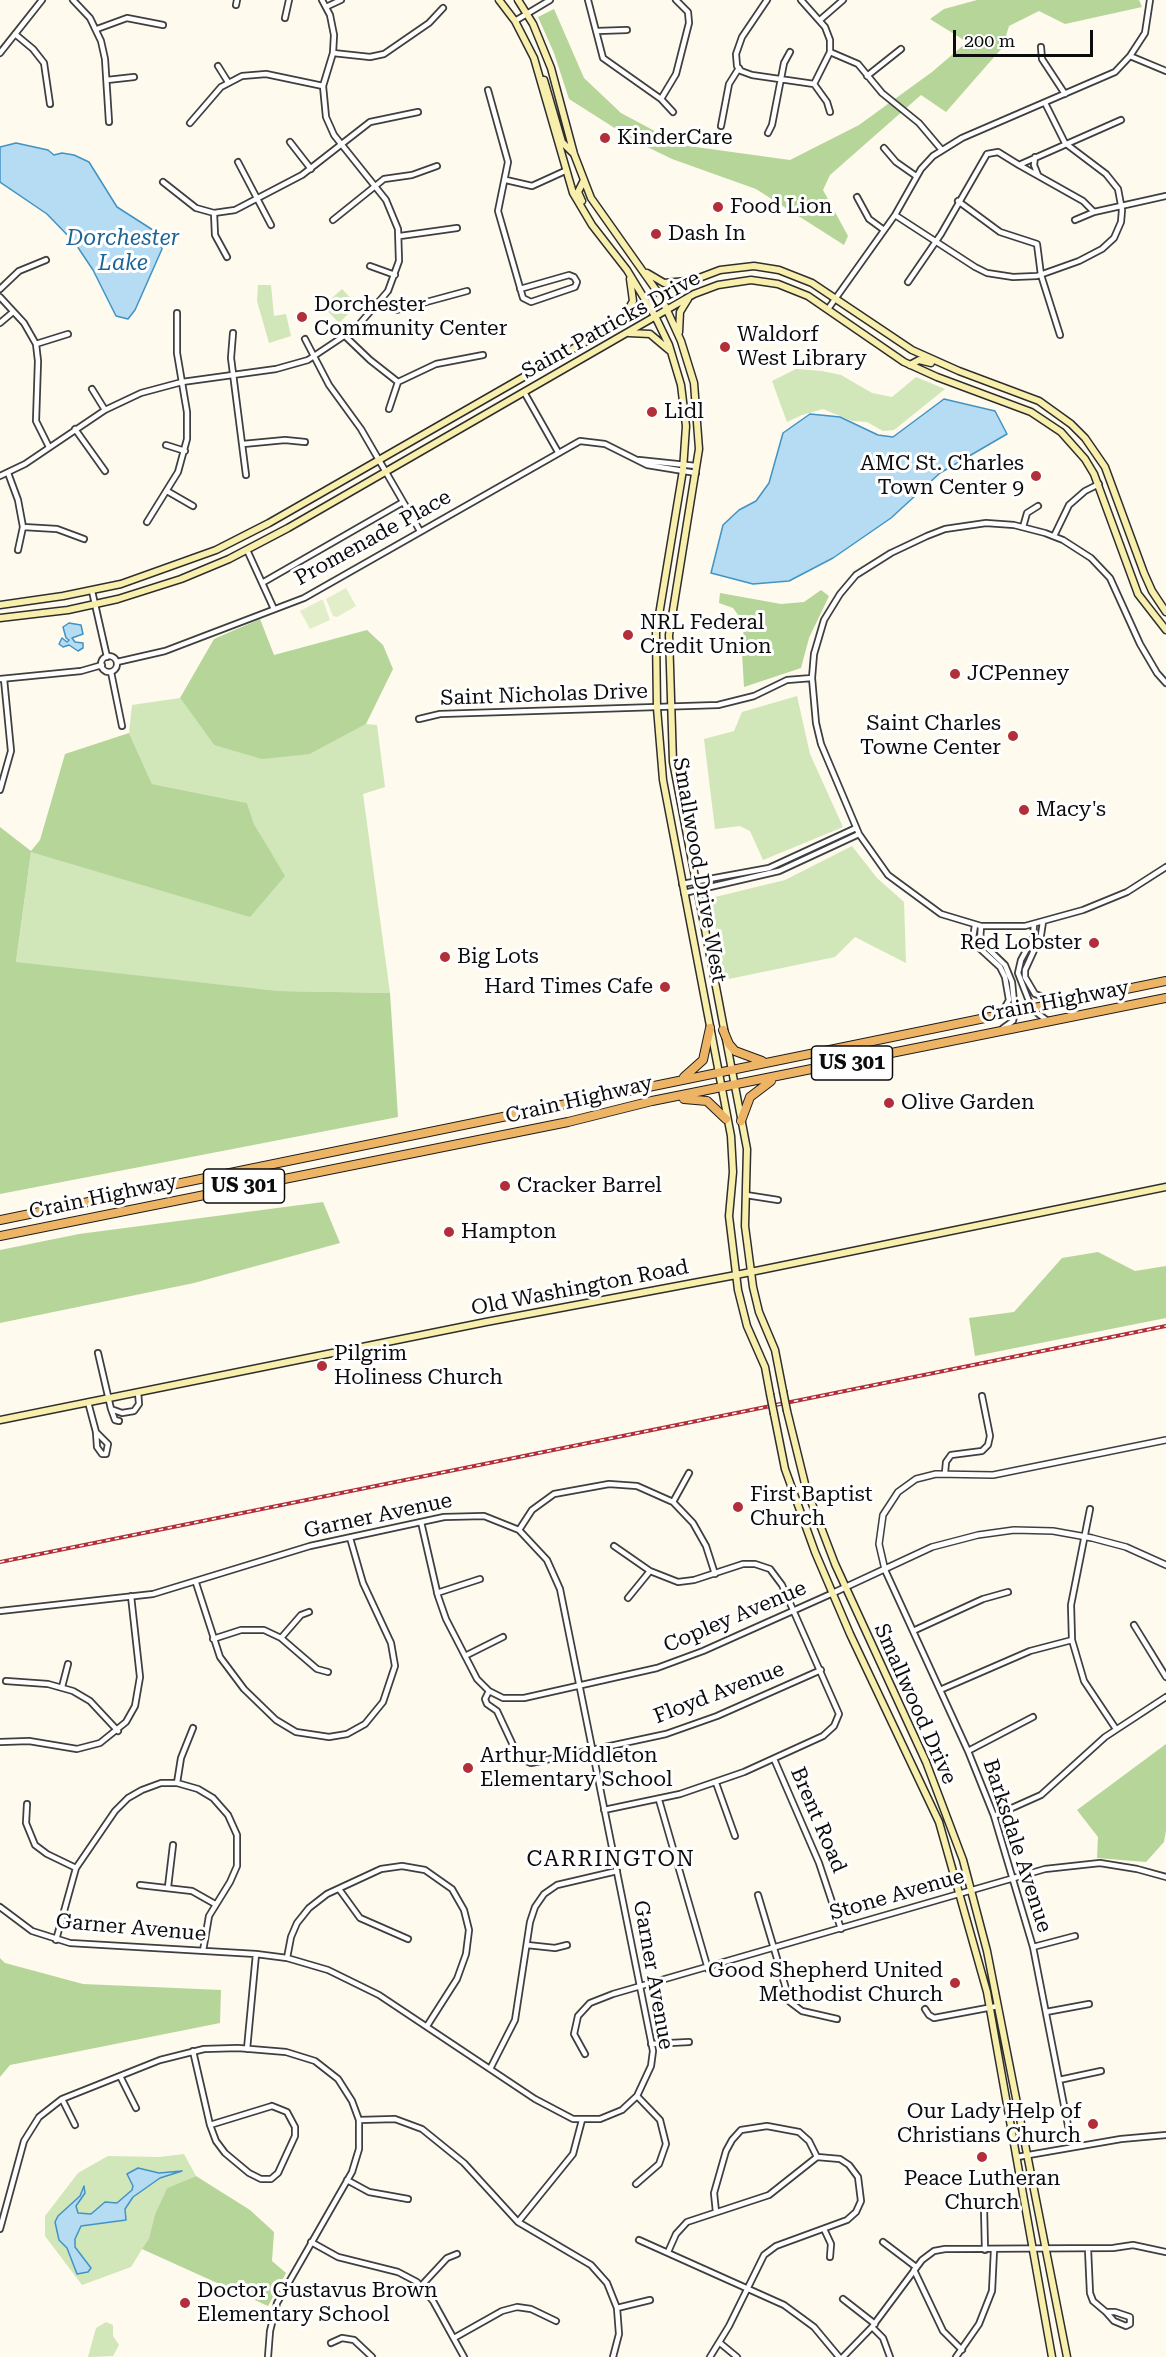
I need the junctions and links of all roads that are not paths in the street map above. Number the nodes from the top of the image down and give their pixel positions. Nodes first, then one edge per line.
1 (42, 0) edge
2 (72, 0) edge
3 (290, 0) edge
4 (322, 0) edge
5 (341, 0) edge
6 (500, 0) edge
7 (518, 0) edge
8 (550, 0) edge
9 (588, 0) edge
10 (676, 0) edge
11 (767, 0) edge
12 (801, 0) edge
13 (843, 0) edge
14 (1150, 0) edge
15 (326, 7) junction
16 (444, 8) dead end
17 (527, 13) junction
18 (285, 18) dead end
19 (820, 20) junction
20 (515, 21) junction
21 (163, 25) dead end
22 (97, 29) junction
23 (627, 30) dead end
24 (597, 31) junction
25 (15, 34) junction
26 (1041, 47) dead end
27 (901, 49) dead end
28 (790, 52) dead end
29 (830, 52) junction
30 (0, 53) edge
31 (333, 53) junction
32 (1130, 56) junction
33 (534, 58) junction
34 (218, 66) dead end
35 (739, 68) junction
36 (1165, 70) edge
37 (867, 76) junction
38 (134, 77) dead end
39 (107, 80) junction
40 (780, 81) junction
41 (228, 82) junction
42 (814, 84) junction
43 (323, 86) junction
44 (488, 90) dead end
45 (1065, 94) junction
46 (661, 99) junction
47 (1045, 103) junction
48 (50, 104) dead end
49 (418, 112) dead end
50 (673, 112) dead end
51 (830, 112) dead end
52 (1120, 120) dead end
53 (109, 122) dead end
54 (190, 123) dead end
55 (721, 126) dead end
56 (768, 133) dead end
57 (290, 142) dead end
58 (1065, 143) junction
59 (342, 145) junction
60 (884, 148) dead end
61 (941, 149) junction
62 (574, 154) junction
63 (1035, 157) junction
64 (238, 162) dead end
65 (1019, 165) junction
66 (437, 166) dead end
67 (311, 169) junction
68 (565, 171) junction
69 (1038, 175) junction
70 (916, 176) junction
71 (506, 180) junction
72 (584, 180) junction
73 (163, 182) dead end
74 (375, 186) junction
75 (1166, 196) edge
76 (857, 197) dead end
77 (258, 200) junction
78 (958, 201) junction
79 (1122, 206) junction
80 (1094, 212) junction
81 (214, 213) junction
82 (895, 214) junction
83 (1076, 219) dead end
84 (333, 220) dead end
85 (271, 225) dead end
86 (457, 228) dead end
87 (884, 230) junction
88 (598, 233) junction
89 (400, 237) junction
90 (936, 240) junction
91 (227, 257) dead end
92 (46, 260) dead end
93 (370, 266) dead end
94 (641, 268) junction
95 (627, 270) junction
96 (395, 275) junction
97 (1041, 275) junction
98 (691, 281) junction
99 (908, 282) dead end
100 (0, 289) edge
101 (520, 289) junction
102 (467, 291) dead end
103 (694, 294) junction
104 (0, 297) edge
105 (661, 297) junction
106 (836, 298) junction
107 (378, 304) junction
108 (649, 304) junction
109 (668, 309) junction
110 (828, 309) junction
111 (13, 312) junction
112 (177, 313) dead end
113 (656, 316) junction
114 (622, 319) junction
115 (0, 324) edge
116 (233, 333) dead end
117 (68, 334) dead end
118 (626, 334) junction
119 (679, 335) junction
120 (1060, 335) dead end
121 (346, 337) junction
122 (305, 339) dead end
123 (36, 345) junction
124 (483, 355) dead end
125 (672, 355) junction
126 (314, 357) junction
127 (910, 365) junction
128 (959, 371) junction
129 (233, 375) junction
130 (182, 382) junction
131 (398, 382) junction
132 (92, 389) dead end
133 (524, 392) junction
134 (390, 409) dead end
135 (105, 410) junction
136 (75, 429) junction
137 (305, 442) dead end
138 (243, 444) junction
139 (166, 445) dead end
140 (49, 447) junction
141 (185, 451) junction
142 (558, 452) junction
143 (379, 459) junction
144 (683, 468) junction
145 (696, 469) junction
146 (105, 471) dead end
147 (386, 471) junction
148 (8, 473) junction
149 (246, 475) dead end
150 (0, 476) edge
151 (1099, 484) junction
152 (167, 490) junction
153 (403, 502) junction
154 (193, 506) dead end
155 (1038, 506) dead end
156 (147, 522) dead end
157 (24, 527) junction
158 (1023, 527) junction
159 (420, 531) junction
160 (1054, 536) junction
161 (84, 539) dead end
162 (18, 550) dead end
163 (247, 550) junction
164 (262, 583) junction
165 (92, 591) junction
166 (0, 604) edge
167 (96, 604) junction
168 (274, 609) junction
169 (1166, 612) edge
170 (0, 618) edge
171 (1166, 630) edge
172 (107, 657) junction
173 (117, 662) junction
174 (102, 665) junction
175 (111, 672) junction
176 (812, 678) junction
177 (2, 679) edge
178 (1166, 683) edge
179 (670, 707) junction
180 (657, 708) junction
181 (419, 719) dead end
182 (122, 726) dead end
183 (0, 790) edge
184 (856, 828) junction
185 (859, 834) junction
186 (1166, 867) edge
187 (696, 882) junction
188 (682, 884) junction
189 (697, 891) junction
190 (684, 893) junction
191 (1043, 922) junction
192 (1034, 924) junction
193 (978, 925) junction
194 (1166, 981) edge
195 (1166, 998) edge
196 (1066, 1001) junction
197 (1032, 1009) junction
198 (1015, 1012) junction
199 (1001, 1015) junction
200 (1049, 1022) junction
201 (710, 1028) junction
202 (723, 1030) junction
203 (992, 1033) junction
204 (766, 1062) junction
205 (730, 1069) junction
206 (718, 1072) junction
207 (778, 1077) junction
208 (678, 1080) junction
209 (734, 1086) junction
210 (721, 1089) junction
211 (664, 1099) junction
212 (726, 1119) junction
213 (741, 1121) junction
214 (239, 1171) junction
215 (240, 1187) junction
216 (1166, 1187) edge
217 (746, 1195) junction
218 (778, 1200) dead end
219 (36, 1213) junction
220 (0, 1220) edge
221 (37, 1229) junction
222 (0, 1236) edge
223 (751, 1271) junction
224 (736, 1275) junction
225 (98, 1353) dead end
226 (138, 1392) junction
227 (982, 1396) dead end
228 (108, 1398) junction
229 (88, 1402) junction
230 (111, 1409) junction
231 (0, 1420) edge
232 (119, 1421) dead end
233 (96, 1432) dead end
234 (1166, 1440) edge
235 (689, 1473) dead end
236 (945, 1473) junction
237 (673, 1502) junction
238 (1090, 1509) dead end
239 (421, 1522) junction
240 (519, 1530) junction
241 (1084, 1536) junction
242 (350, 1538) junction
243 (614, 1546) dead end
244 (1166, 1565) edge
245 (885, 1570) junction
246 (650, 1571) junction
247 (715, 1574) junction
248 (480, 1579) dead end
249 (196, 1583) junction
250 (844, 1588) junction
251 (1008, 1592) dead end
252 (437, 1593) junction
253 (833, 1593) junction
254 (131, 1596) junction
255 (628, 1599) dead end
256 (0, 1611) edge
257 (793, 1611) junction
258 (309, 1612) dead end
259 (1134, 1625) dead end
260 (913, 1631) junction
261 (503, 1637) dead end
262 (281, 1638) junction
263 (213, 1639) junction
264 (1072, 1640) junction
265 (465, 1656) junction
266 (68, 1664) dead end
267 (821, 1670) junction
268 (327, 1672) dead end
269 (1166, 1677) edge
270 (6, 1681) dead end
271 (62, 1687) junction
272 (579, 1687) junction
273 (940, 1690) junction
274 (489, 1692) junction
275 (1166, 1697) edge
276 (1033, 1717) dead end
277 (193, 1728) dead end
278 (1116, 1729) junction
279 (118, 1731) junction
280 (0, 1742) edge
281 (593, 1751) junction
282 (968, 1751) junction
283 (774, 1759) junction
284 (177, 1783) junction
285 (716, 1784) junction
286 (658, 1800) junction
287 (27, 1804) dead end
288 (604, 1810) junction
289 (994, 1816) junction
290 (735, 1836) dead end
291 (173, 1845) dead end
292 (76, 1868) junction
293 (617, 1871) junction
294 (1166, 1878) edge
295 (1013, 1879) junction
296 (140, 1885) dead end
297 (168, 1887) junction
298 (339, 1889) junction
299 (972, 1890) junction
300 (959, 1894) junction
301 (758, 1895) dead end
302 (215, 1904) junction
303 (0, 1906) edge
304 (841, 1929) junction
305 (1075, 1936) dead end
306 (408, 1939) dead end
307 (56, 1940) junction
308 (527, 1945) junction
309 (567, 1946) dead end
310 (1033, 1947) junction
311 (773, 1949) junction
312 (204, 1951) junction
313 (256, 1954) junction
314 (286, 1958) junction
315 (708, 1969) junction
316 (640, 1989) junction
317 (1089, 2004) dead end
318 (998, 2006) junction
319 (990, 2007) junction
320 (925, 2009) dead end
321 (1046, 2012) junction
322 (837, 2019) dead end
323 (427, 2026) junction
324 (689, 2042) dead end
325 (651, 2044) junction
326 (248, 2049) junction
327 (193, 2051) junction
328 (585, 2054) dead end
329 (490, 2068) junction
330 (1101, 2071) dead end
331 (120, 2076) junction
332 (1059, 2080) junction
333 (637, 2096) junction
334 (62, 2098) junction
335 (136, 2108) dead end
336 (359, 2120) junction
337 (582, 2120) junction
338 (75, 2124) dead end
339 (210, 2125) junction
340 (1166, 2135) edge
341 (1072, 2146) junction
342 (1027, 2155) junction
343 (818, 2157) junction
344 (1017, 2157) junction
345 (347, 2180) junction
346 (636, 2184) dead end
347 (408, 2199) dead end
348 (984, 2207) dead end
349 (716, 2212) junction
350 (518, 2222) junction
351 (0, 2229) edge
352 (824, 2229) junction
353 (639, 2240) dead end
354 (311, 2242) junction
355 (883, 2242) dead end
356 (1033, 2248) junction
357 (1045, 2248) junction
358 (1088, 2249) junction
359 (985, 2250) junction
360 (994, 2250) junction
361 (668, 2252) junction
362 (1166, 2252) edge
363 (457, 2254) dead end
364 (830, 2257) dead end
365 (915, 2269) junction
366 (422, 2286) junction
367 (748, 2288) junction
368 (843, 2299) dead end
369 (650, 2300) dead end
370 (617, 2308) junction
371 (1106, 2312) junction
372 (556, 2321) dead end
373 (874, 2326) junction
374 (454, 2338) junction
375 (331, 2343) dead end
376 (720, 2343) junction
377 (962, 2350) junction
378 (268, 2357) edge
379 (372, 2357) edge
380 (464, 2357) edge
381 (613, 2357) edge
382 (710, 2357) edge
383 (737, 2357) edge
384 (841, 2357) edge
385 (890, 2357) edge
386 (956, 2357) edge
387 (1053, 2357) edge
388 (1067, 2357) edge

1 - 25 street
2 - 22 street
3 - 18 street
4 - 15 street
5 - 15 street
6 - 20 main road, Smallwood Drive West
7 - 17 main road, Smallwood Drive West
8 - 17 street
9 - 24 street
10 - 46 street
11 - 35 street
12 - 19 street
13 - 19 street
14 - 32 street
15 - 31 street
16 - 31 street
17 - 20 street
17 - 62 main road, Smallwood Drive West
19 - 29 street
20 - 33 main road, Smallwood Drive West
21 - 22 street
22 - 39 street
23 - 24 street
24 - 46 street
25 - 30 street
25 - 48 street
26 - 45 street
27 - 37 street
28 - 40 street
29 - 37 street
29 - 42 street
31 - 43 street
32 - 36 street
32 - 45 street
33 - 62 main road
33 - 68 main road, Smallwood Drive West
34 - 41 street
35 - 40 street
35 - 55 street
37 - 61 street
38 - 39 street
39 - 53 street
40 - 42 street
40 - 56 street
41 - 43 street
41 - 54 street
42 - 51 street
43 - 59 street
44 - 71 street
45 - 47 street
46 - 50 street
47 - 58 street
47 - 61 street
49 - 59 street
52 - 58 street
57 - 67 street
58 - 63 street
58 - 79 street
59 - 67 street
59 - 74 street
60 - 70 street
61 - 70 street
62 - 72 main road, Smallwood Drive West
63 - 65 street
63 - 69 street
64 - 77 street
65 - 69 street
65 - 78 street
66 - 74 street
67 - 77 street
68 - 71 street
68 - 88 main road, Smallwood Drive West
69 - 80 street
70 - 82 street
71 - 101 street
72 - 88 main road
72 - 94 main road, Smallwood Drive West
73 - 81 street
74 - 84 street
74 - 89 street
75 - 79 street
76 - 87 street
77 - 81 street
77 - 85 street
78 - 90 street
78 - 97 street
79 - 80 street
79 - 97 street
80 - 83 street
81 - 91 street
82 - 87 street
82 - 90 street
86 - 89 street
87 - 106 street
88 - 95 main road, Smallwood Drive West
89 - 96 street
90 - 97 street
90 - 99 street
92 - 100 street
93 - 96 street
94 - 98 main road
94 - 105 main road, Smallwood Drive West
95 - 108 main road, Smallwood Drive West
95 - 114 main road
96 - 107 street
97 - 120 street
98 - 105 main road, Saint Patricks Drive
98 - 106 main road, Saint Patricks Drive
101 - 101 street
102 - 107 street
103 - 109 main road, Saint Patricks Drive
103 - 110 main road, Saint Patricks Drive
103 - 119 main road
104 - 111 street
105 - 108 main road, Saint Patricks Drive
105 - 109 main road, Smallwood Drive West
106 - 110 street
106 - 128 main road, Saint Patricks Drive
107 - 121 street
108 - 113 main road, Smallwood Drive West
108 - 114 main road, Saint Patricks Drive
109 - 113 main road, Saint Patricks Drive
109 - 119 main road, Smallwood Drive West
110 - 127 main road, Saint Patricks Drive
111 - 115 street
111 - 123 street
112 - 130 street
113 - 118 main road, Saint Patricks Drive
113 - 125 main road, Smallwood Drive West
114 - 143 main road, Saint Patricks Drive
116 - 129 street
117 - 123 street
118 - 125 main road
118 - 133 main road, Saint Patricks Drive
119 - 145 main road, Smallwood Drive West
121 - 126 street
121 - 131 street
122 - 126 street
123 - 140 street
124 - 131 street
125 - 144 main road, Smallwood Drive West
126 - 129 street
126 - 143 street
127 - 128 main road
127 - 151 main road, Saint Patricks Drive
128 - 169 main road, Saint Patricks Drive
129 - 130 street
129 - 138 street
130 - 135 street
130 - 141 street
131 - 134 street
132 - 135 street
133 - 142 street
133 - 147 main road, Saint Patricks Drive
135 - 136 street
136 - 140 street
136 - 146 street
137 - 138 street
138 - 149 street
139 - 141 street
140 - 148 street
141 - 152 street
142 - 144 street, Promenade Place
142 - 159 street, Promenade Place
143 - 147 street
143 - 165 main road, Saint Patricks Drive
144 - 145 street, Promenade Place
144 - 180 main road, Smallwood Drive West
145 - 179 main road, Smallwood Drive West
147 - 153 street
147 - 163 main road, Saint Patricks Drive
148 - 150 street
148 - 157 street
151 - 160 street
151 - 171 main road, Saint Patricks Drive
152 - 154 street
152 - 156 street
153 - 159 street
153 - 164 street
155 - 158 street
157 - 161 street
157 - 162 street
158 - 160 street
158 - 176 street
159 - 168 street, Promenade Place
160 - 178 street
163 - 164 street
163 - 167 main road, Saint Patricks Drive
164 - 168 street
165 - 166 main road, Saint Patricks Drive
165 - 167 street
167 - 170 main road, Saint Patricks Drive
167 - 172 street
168 - 173 street, Promenade Place
172 - 173 street
172 - 174 street
173 - 175 street
174 - 175 street
174 - 177 street
175 - 182 street
176 - 179 street, Saint Nicholas Drive
176 - 184 street
177 - 183 street
179 - 180 street, Saint Nicholas Drive
179 - 187 main road, Smallwood Drive West
180 - 181 street, Saint Nicholas Drive
180 - 188 main road, Smallwood Drive West
184 - 185 street
184 - 187 street
185 - 189 street
185 - 193 street
186 - 191 street
187 - 188 street
187 - 189 main road, Smallwood Drive West
188 - 190 main road, Smallwood Drive West
189 - 190 street
189 - 202 main road, Smallwood Drive West
190 - 201 main road, Smallwood Drive West
191 - 192 street
191 - 196 street
192 - 193 street
192 - 197 street
193 - 198 street
193 - 199 street
194 - 196 highway, Crain Highway / US 301
195 - 200 highway, Crain Highway / US 301
196 - 197 highway, Crain Highway / US 301
197 - 198 highway, Crain Highway / US 301
197 - 200 street
198 - 199 highway, Crain Highway / US 301
198 - 203 street
199 - 204 highway, Crain Highway / US 301
200 - 203 highway, Crain Highway / US 301
201 - 206 main road, Smallwood Drive West
201 - 208 highway
202 - 204 highway
202 - 205 main road, Smallwood Drive West
203 - 207 highway, Crain Highway / US 301
204 - 205 highway, Crain Highway / US 301
205 - 206 highway, Crain Highway / US 301
205 - 209 main road, Smallwood Drive
206 - 208 highway, Crain Highway / US 301
206 - 210 main road, Smallwood Drive
207 - 209 highway, Crain Highway / US 301
207 - 213 highway
208 - 214 highway, Crain Highway / US 301
209 - 210 highway, Crain Highway / US 301
209 - 213 main road, Smallwood Drive
210 - 211 highway, Crain Highway / US 301
210 - 212 main road, Smallwood Drive
211 - 212 highway
211 - 215 highway, Crain Highway / US 301
212 - 224 main road, Smallwood Drive
213 - 217 main road, Smallwood Drive
214 - 215 highway
214 - 219 highway, Crain Highway / US 301
215 - 221 highway, Crain Highway / US 301
216 - 223 main road, Old Washington Road
217 - 218 street
217 - 223 main road, Smallwood Drive
219 - 220 highway, Crain Highway / US 301
219 - 221 highway
221 - 222 highway, Crain Highway / US 301
223 - 224 main road, Old Washington Road
223 - 250 main road, Smallwood Drive, bridge
224 - 226 main road, Old Washington Road
224 - 253 main road, Smallwood Drive, bridge
225 - 228 street
226 - 228 main road, Old Washington Road
226 - 230 street
227 - 236 street
228 - 229 main road, Old Washington Road
228 - 230 street
229 - 231 main road, Old Washington Road
229 - 233 street
230 - 232 street
234 - 236 street
235 - 237 street
236 - 245 street
237 - 240 street
237 - 247 street
238 - 241 street
239 - 240 street, Garner Avenue
239 - 242 street, Garner Avenue
239 - 252 street
240 - 272 street, Garner Avenue
241 - 244 street, Copley Avenue
241 - 245 street, Copley Avenue
241 - 264 street
242 - 249 street, Garner Avenue
242 - 263 street
243 - 246 street
245 - 250 street, Copley Avenue
245 - 260 street, Barksdale Avenue
246 - 247 street
246 - 255 street
247 - 257 street
248 - 252 street
249 - 254 street, Garner Avenue
249 - 263 street
250 - 253 street, Copley Avenue
250 - 299 main road, Smallwood Drive
251 - 260 street
252 - 265 street
253 - 257 street, Copley Avenue
253 - 300 main road, Smallwood Drive
254 - 256 street, Garner Avenue
254 - 279 street
257 - 267 street
257 - 272 street, Copley Avenue
258 - 262 street
259 - 269 street
260 - 273 street, Barksdale Avenue
261 - 265 street
262 - 263 street
262 - 268 street
264 - 273 street
264 - 278 street
265 - 274 street
266 - 271 street
267 - 281 street, Floyd Avenue
267 - 283 street
270 - 271 street
271 - 279 street
272 - 274 street, Copley Avenue
272 - 281 street, Garner Avenue
273 - 282 street, Barksdale Avenue
274 - 281 street, Floyd Avenue
275 - 278 street
276 - 282 street
277 - 284 street
278 - 289 street
279 - 280 street
281 - 288 street, Garner Avenue
282 - 289 street, Barksdale Avenue
283 - 285 street
283 - 304 street, Brent Road
284 - 292 street
284 - 302 street
285 - 286 street
285 - 290 street
286 - 288 street
286 - 315 street
287 - 292 street
288 - 293 street, Garner Avenue
289 - 295 street, Barksdale Avenue
291 - 297 street
292 - 307 street
293 - 308 street
293 - 316 street, Garner Avenue
294 - 295 street, Stone Avenue
295 - 299 street, Stone Avenue
295 - 310 street, Barksdale Avenue
296 - 297 street
297 - 302 street
298 - 306 street
298 - 314 street
298 - 323 street
299 - 300 street, Stone Avenue
299 - 318 main road, Smallwood Drive
300 - 304 street, Stone Avenue
300 - 319 main road, Smallwood Drive
301 - 311 street
302 - 312 street
303 - 307 street, Garner Avenue
304 - 311 street, Stone Avenue
305 - 310 street
307 - 312 street, Garner Avenue
308 - 309 street
308 - 329 street
310 - 321 street, Barksdale Avenue
311 - 315 street, Stone Avenue
311 - 322 street
312 - 313 street, Garner Avenue
313 - 314 street, Garner Avenue
313 - 326 street
314 - 323 street, Garner Avenue
315 - 316 street, Stone Avenue
316 - 325 street, Garner Avenue
316 - 328 street, Stone Avenue
317 - 321 street
318 - 319 street
318 - 342 main road, Smallwood Drive
319 - 320 street
319 - 344 main road, Smallwood Drive
321 - 332 street, Barksdale Avenue
323 - 329 street, Garner Avenue
324 - 325 street
325 - 333 street, Garner Avenue
326 - 327 street
326 - 336 street
327 - 331 street
327 - 339 street
329 - 337 street, Garner Avenue
330 - 332 street
331 - 334 street
331 - 335 street
332 - 341 street, Barksdale Avenue
333 - 337 street, Garner Avenue
333 - 346 street
334 - 338 street
334 - 351 street
336 - 345 street
336 - 350 street
337 - 350 street
339 - 339 street
340 - 341 street
341 - 342 street
342 - 344 street
342 - 357 main road, Smallwood Drive
343 - 349 street
343 - 349 street
343 - 352 street
344 - 356 main road, Smallwood Drive
345 - 347 street
345 - 354 street
348 - 359 street
349 - 361 street
350 - 370 street
352 - 364 street
352 - 367 street
353 - 361 street
354 - 366 street
354 - 378 street
355 - 365 street
356 - 357 street
356 - 360 street
356 - 387 main road, Smallwood Drive
357 - 358 street
357 - 388 main road, Smallwood Drive
358 - 362 street
358 - 371 street
359 - 360 street
359 - 365 street
360 - 377 street
361 - 367 street
363 - 366 street
365 - 373 street
365 - 377 street
366 - 374 street
367 - 376 street
367 - 384 street
368 - 373 street
369 - 370 street
370 - 381 street
371 - 371 street
372 - 374 street
373 - 384 street
373 - 385 street
374 - 380 street
375 - 379 street
376 - 382 street
376 - 383 street
377 - 386 street

